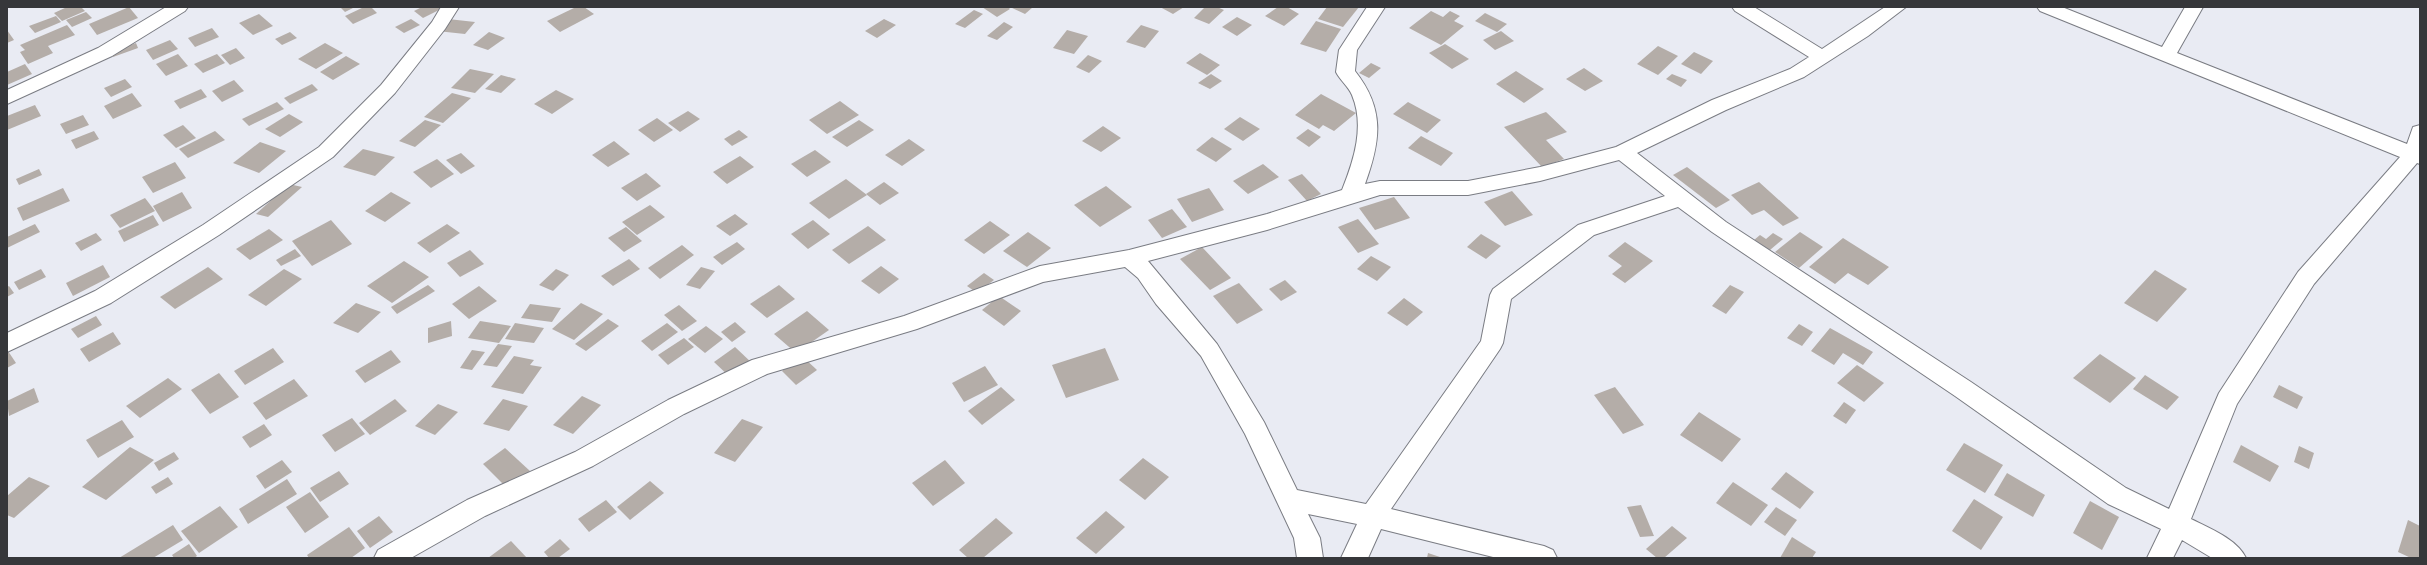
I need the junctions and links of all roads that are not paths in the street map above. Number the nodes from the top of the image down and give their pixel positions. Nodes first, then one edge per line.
1 (179, 7) edge
2 (450, 7) edge
3 (1376, 7) edge
4 (1741, 7) edge
5 (1897, 7) edge
6 (2046, 7) edge
7 (2194, 7) edge
8 (2167, 54) junction
9 (1822, 57) junction
10 (7, 98) edge
11 (2420, 132) edge
12 (1622, 152) junction
13 (2417, 156) edge
14 (1351, 195) junction
15 (1681, 198) junction
16 (1129, 258) junction
17 (7, 343) edge
18 (1288, 499) junction
19 (1372, 516) junction
20 (2176, 524) junction
21 (387, 558) edge
22 (1310, 558) edge
23 (1354, 558) edge
24 (1544, 558) edge
25 (2160, 558) edge
26 (2233, 558) edge

1 - 10 street
2 - 17 street
3 - 14 street
4 - 9 street
5 - 9 street
6 - 8 street
7 - 8 street
8 - 13 street
9 - 12 street
11 - 13 street
12 - 14 street
12 - 15 street
13 - 20 street
14 - 16 street
15 - 19 street
15 - 20 street
16 - 18 street
16 - 21 street
18 - 19 street
18 - 22 street
19 - 23 street
19 - 24 street
20 - 25 street
20 - 26 street

